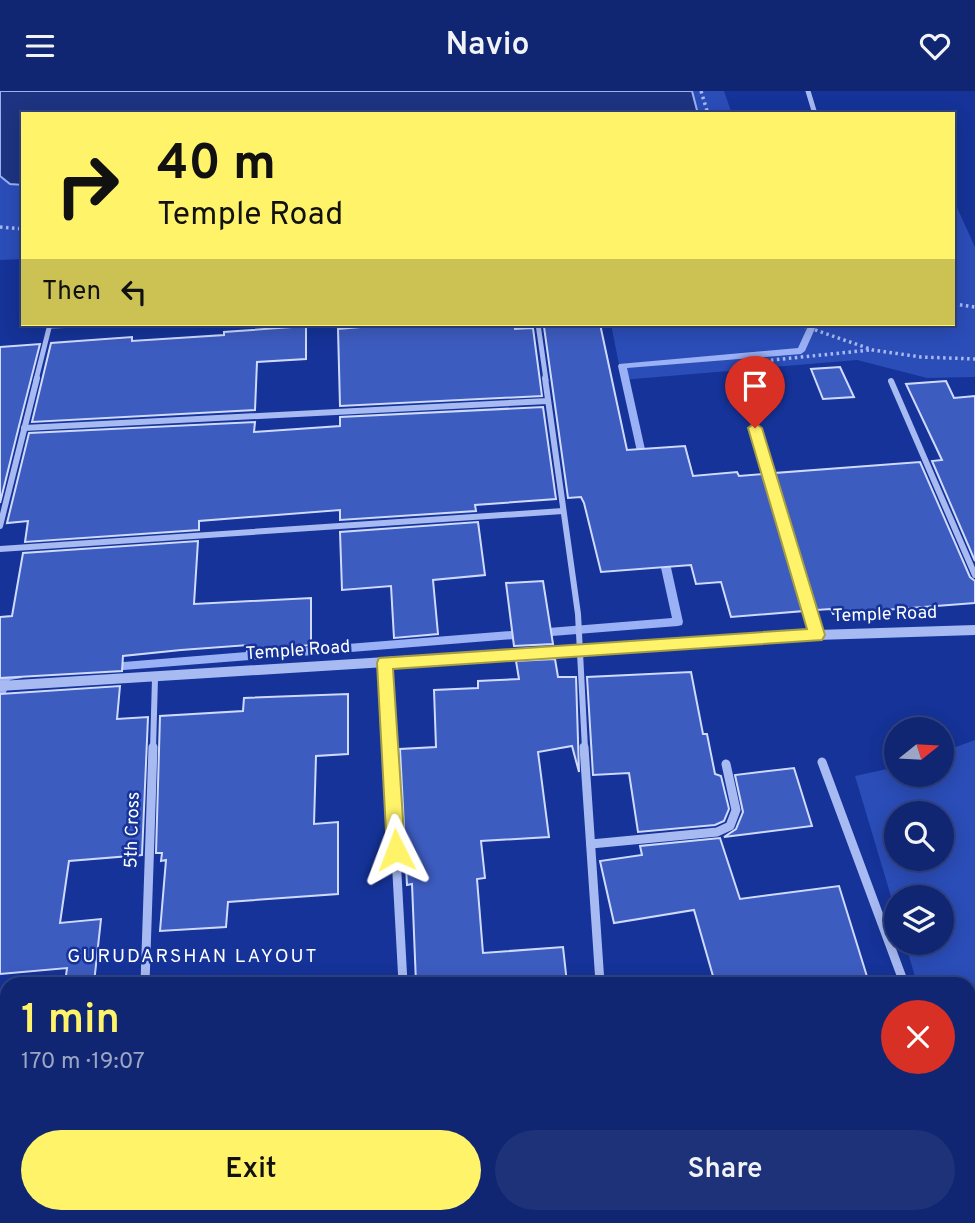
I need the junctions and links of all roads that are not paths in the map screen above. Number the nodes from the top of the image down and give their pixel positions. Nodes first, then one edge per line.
1 (808, 91) edge
2 (814, 112) edge
3 (49, 326) edge
4 (538, 326) edge
5 (740, 376) dead end
6 (891, 381) dead end
7 (548, 401) junction
8 (24, 428) junction
9 (563, 511) junction
10 (0, 525) edge
11 (0, 549) edge
12 (975, 575) edge
13 (975, 630) edge
14 (817, 635) junction
15 (577, 646) junction
16 (385, 663) junction
17 (155, 678) junction
18 (0, 686) edge
19 (822, 762) dead end
20 (726, 764) dead end
21 (590, 844) junction
22 (145, 977) edge
23 (403, 977) edge
24 (600, 977) edge
25 (902, 977) edge

1 - 2 street
3 - 8 street
4 - 7 street
5 - 14 street
6 - 12 street
7 - 8 street
7 - 9 street
8 - 10 street
9 - 11 street
9 - 15 street
13 - 14 street, Temple Road
14 - 15 street, Temple Road
15 - 16 street, Temple Road
15 - 21 street
16 - 17 street, Temple Road
16 - 23 street
17 - 18 street, Temple Road
17 - 22 street, 5th Cross
19 - 25 street
20 - 21 street
21 - 24 street

